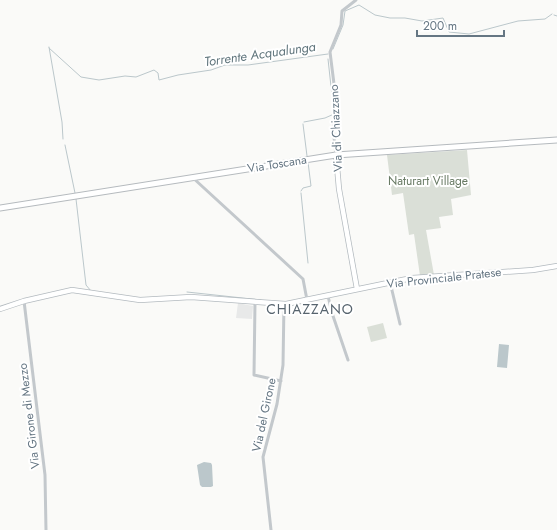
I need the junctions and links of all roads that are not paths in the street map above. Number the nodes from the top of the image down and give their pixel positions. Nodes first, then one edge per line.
1 (356, 0) edge
2 (557, 140) edge
3 (336, 155) junction
4 (192, 177) junction
5 (0, 208) edge
6 (557, 266) edge
7 (390, 282) junction
8 (357, 289) junction
9 (328, 296) junction
10 (307, 300) junction
11 (24, 301) junction
12 (255, 302) junction
13 (284, 304) junction
14 (0, 309) edge
15 (400, 324) dead end
16 (348, 360) dead end
17 (281, 381) junction
18 (46, 530) edge
19 (271, 530) edge

1 - 3 street, Via di Chiazzano
2 - 3 main road, Via Toscana
3 - 4 main road, Via Toscana
3 - 8 street, Via di Chiazzano
4 - 5 main road, Via Toscana
4 - 10 street
6 - 7 street, Via Provinciale Pratese
7 - 8 street, Via Provinciale Pratese
7 - 15 street
8 - 9 street, Via Provinciale Pratese
9 - 10 street, Via Provinciale Pratese
9 - 16 street
10 - 13 street, Via Provinciale Pratese
11 - 12 street, Via Provinciale Pratese
11 - 14 street, Via Provinciale Pratese
11 - 18 street, Via Girone di Mezzo
12 - 13 street, Via Provinciale Pratese
12 - 17 street
13 - 17 street, Via del Girone
17 - 19 street, Via del Girone

